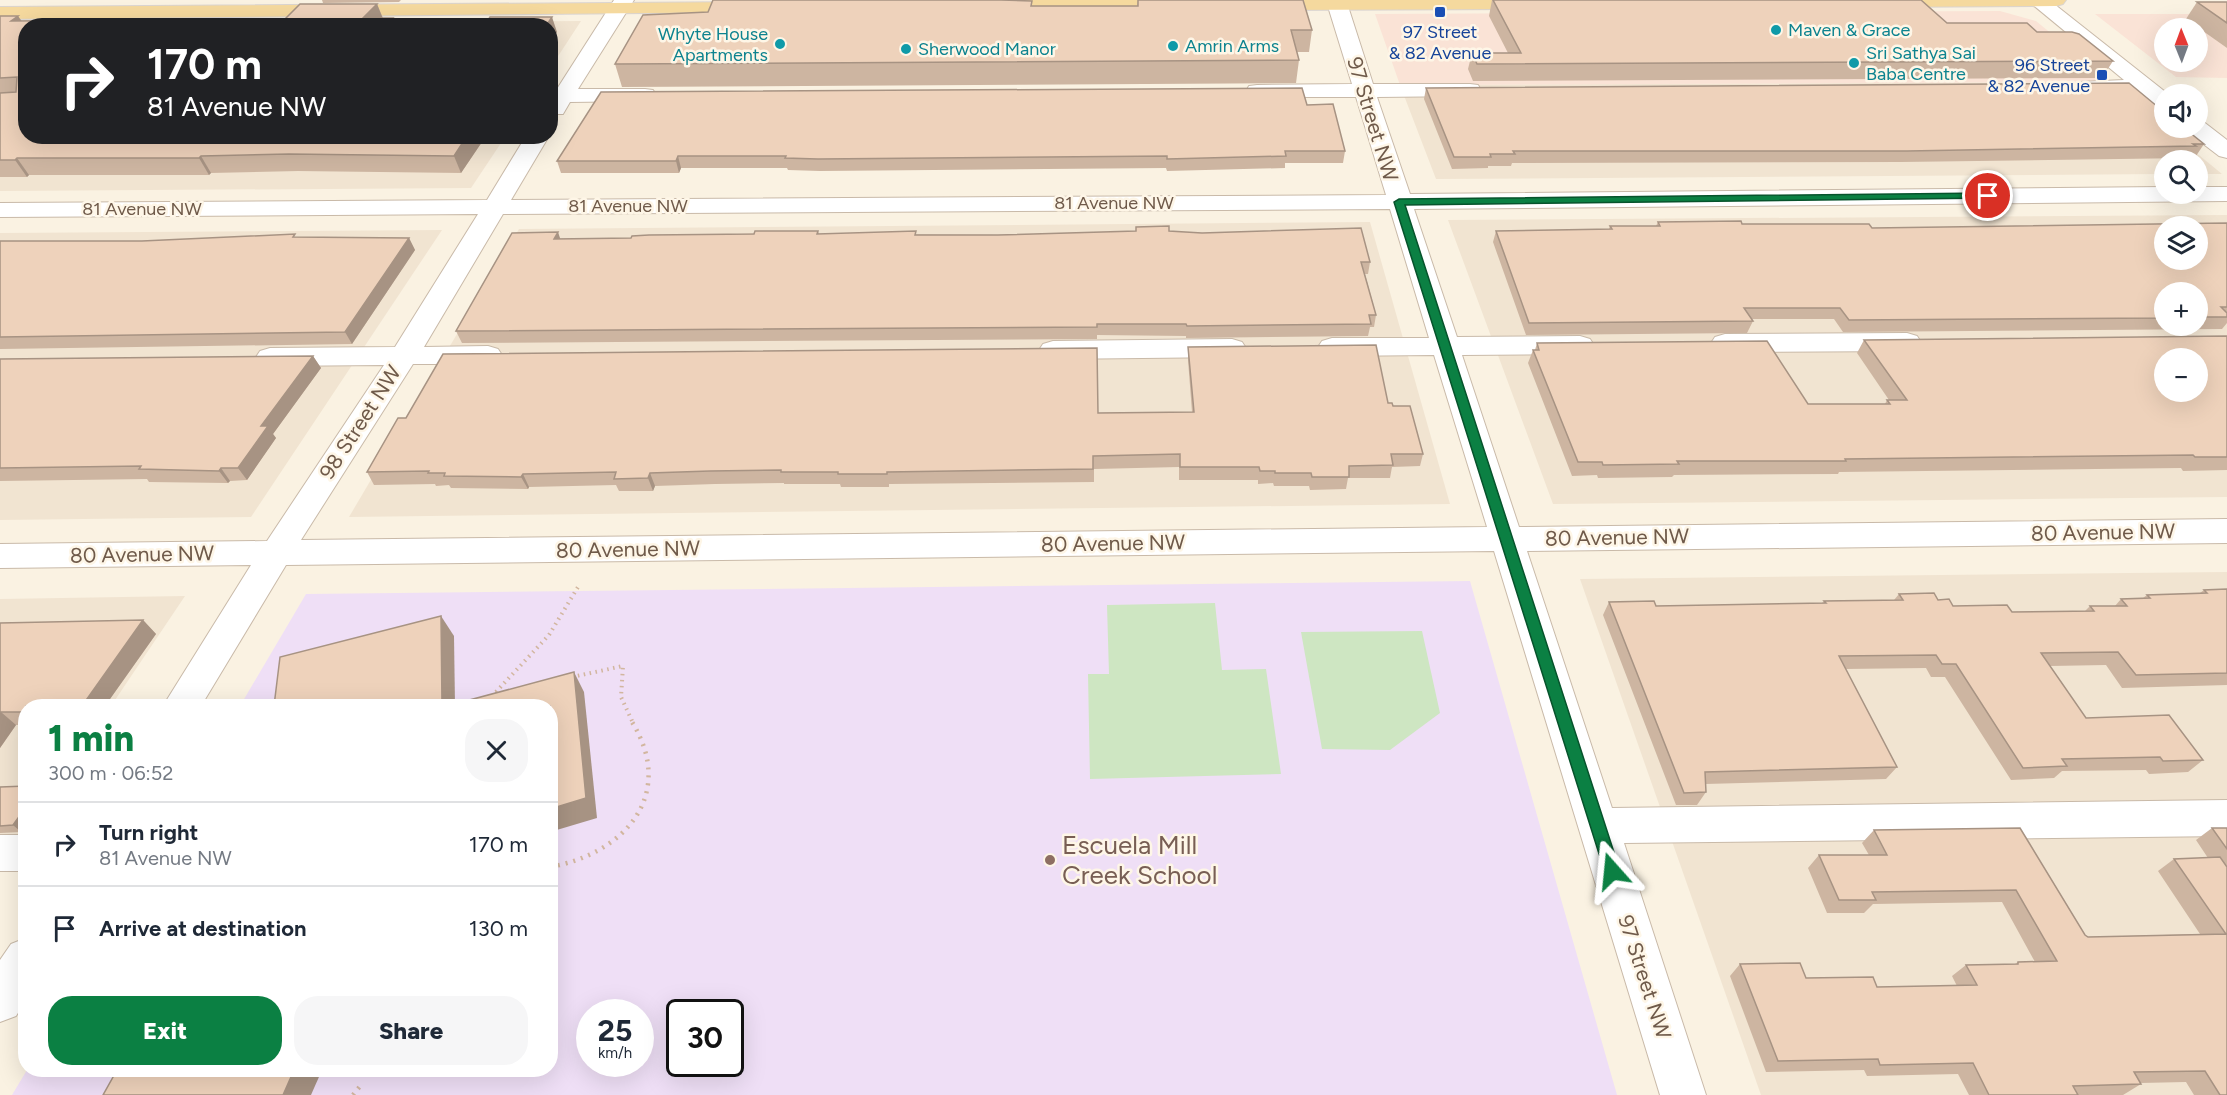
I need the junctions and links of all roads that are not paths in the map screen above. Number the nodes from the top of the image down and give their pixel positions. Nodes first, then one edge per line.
1 (2037, 0) edge
2 (2056, 0) edge
3 (1859, 1) edge
4 (1337, 2) edge
5 (1551, 3) edge
6 (621, 4) edge
7 (1237, 4) edge
8 (1201, 5) edge
9 (975, 6) edge
10 (773, 8) edge
11 (0, 13) edge
12 (493, 18) edge
13 (2144, 86) junction
14 (2071, 87) edge
15 (1364, 90) junction
16 (1495, 90) edge
17 (1234, 91) edge
18 (2154, 94) edge
19 (558, 95) edge
20 (665, 95) edge
21 (558, 96) edge
22 (2208, 136) edge
23 (533, 144) edge
24 (2227, 151) edge
25 (2227, 194) edge
26 (1399, 202) junction
27 (494, 207) junction
28 (0, 210) edge
29 (1930, 342) edge
30 (1610, 344) edge
31 (1705, 344) edge
32 (1447, 346) junction
33 (1301, 347) edge
34 (1253, 348) edge
35 (1026, 350) edge
36 (513, 355) edge
37 (404, 356) junction
38 (247, 357) edge
39 (2227, 531) edge
40 (1506, 538) junction
41 (277, 552) junction
42 (0, 556) edge
43 (186, 699) edge
44 (2227, 818) edge
45 (1598, 826) junction
46 (0, 853) edge
47 (18, 853) edge
48 (18, 972) edge
49 (0, 1000) edge
50 (1683, 1095) edge

1 - 2 main road
1 - 3 main road
1 - 13 street
4 - 5 main road
4 - 7 main road
4 - 15 street, 97 Street NW
6 - 10 main road
6 - 12 main road
6 - 19 street
8 - 9 main road
11 - 12 main road
13 - 14 street
13 - 18 street
15 - 16 street
15 - 17 street
15 - 26 street, 97 Street NW
20 - 21 street
22 - 24 street
23 - 27 street, 98 Street NW
25 - 26 street, 81 Avenue NW
26 - 27 street, 81 Avenue NW
26 - 32 street, 97 Street NW
27 - 28 street, 81 Avenue NW
27 - 37 street, 98 Street NW
29 - 31 street
30 - 32 street
32 - 33 street
32 - 40 street, 97 Street NW
34 - 35 street
36 - 37 street
37 - 38 street
37 - 41 street, 98 Street NW
39 - 40 street, 80 Avenue NW
40 - 41 street, 80 Avenue NW
40 - 45 street, 97 Street NW
41 - 42 street, 80 Avenue NW
41 - 43 street, 98 Street NW
44 - 45 street
45 - 50 street, 97 Street NW
46 - 47 street
48 - 49 street

